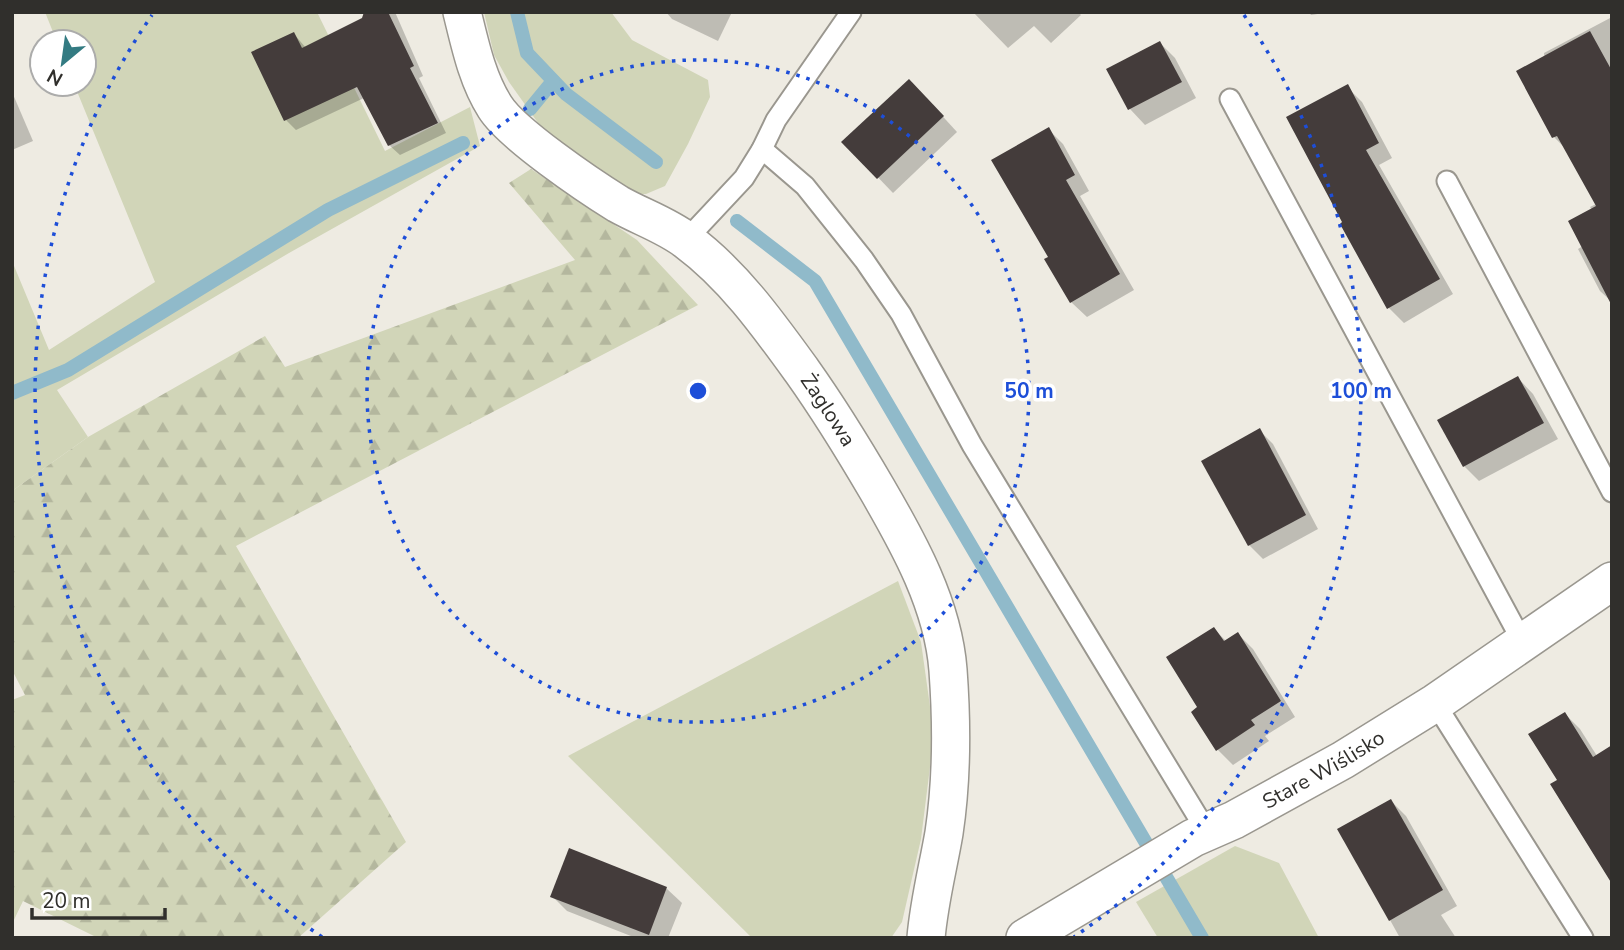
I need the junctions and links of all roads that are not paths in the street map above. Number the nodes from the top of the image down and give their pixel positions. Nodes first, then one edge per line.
1 (462, 12) edge
2 (851, 12) edge
3 (1230, 99) dead end
4 (762, 149) junction
5 (1447, 181) dead end
6 (686, 240) junction
7 (1612, 492) edge
8 (1612, 581) edge
9 (1523, 643) junction
10 (1435, 704) junction
11 (1200, 835) junction
12 (926, 938) edge
13 (1025, 938) edge
14 (1583, 938) edge

1 - 6 street, Żaglowa
2 - 4 lane
3 - 9 lane
4 - 6 lane
4 - 11 lane
5 - 7 lane
6 - 12 street, Żaglowa
8 - 9 street, Stare Wiślisko
9 - 10 street, Stare Wiślisko
10 - 11 street, Stare Wiślisko
10 - 14 lane
11 - 13 street, Stare Wiślisko

